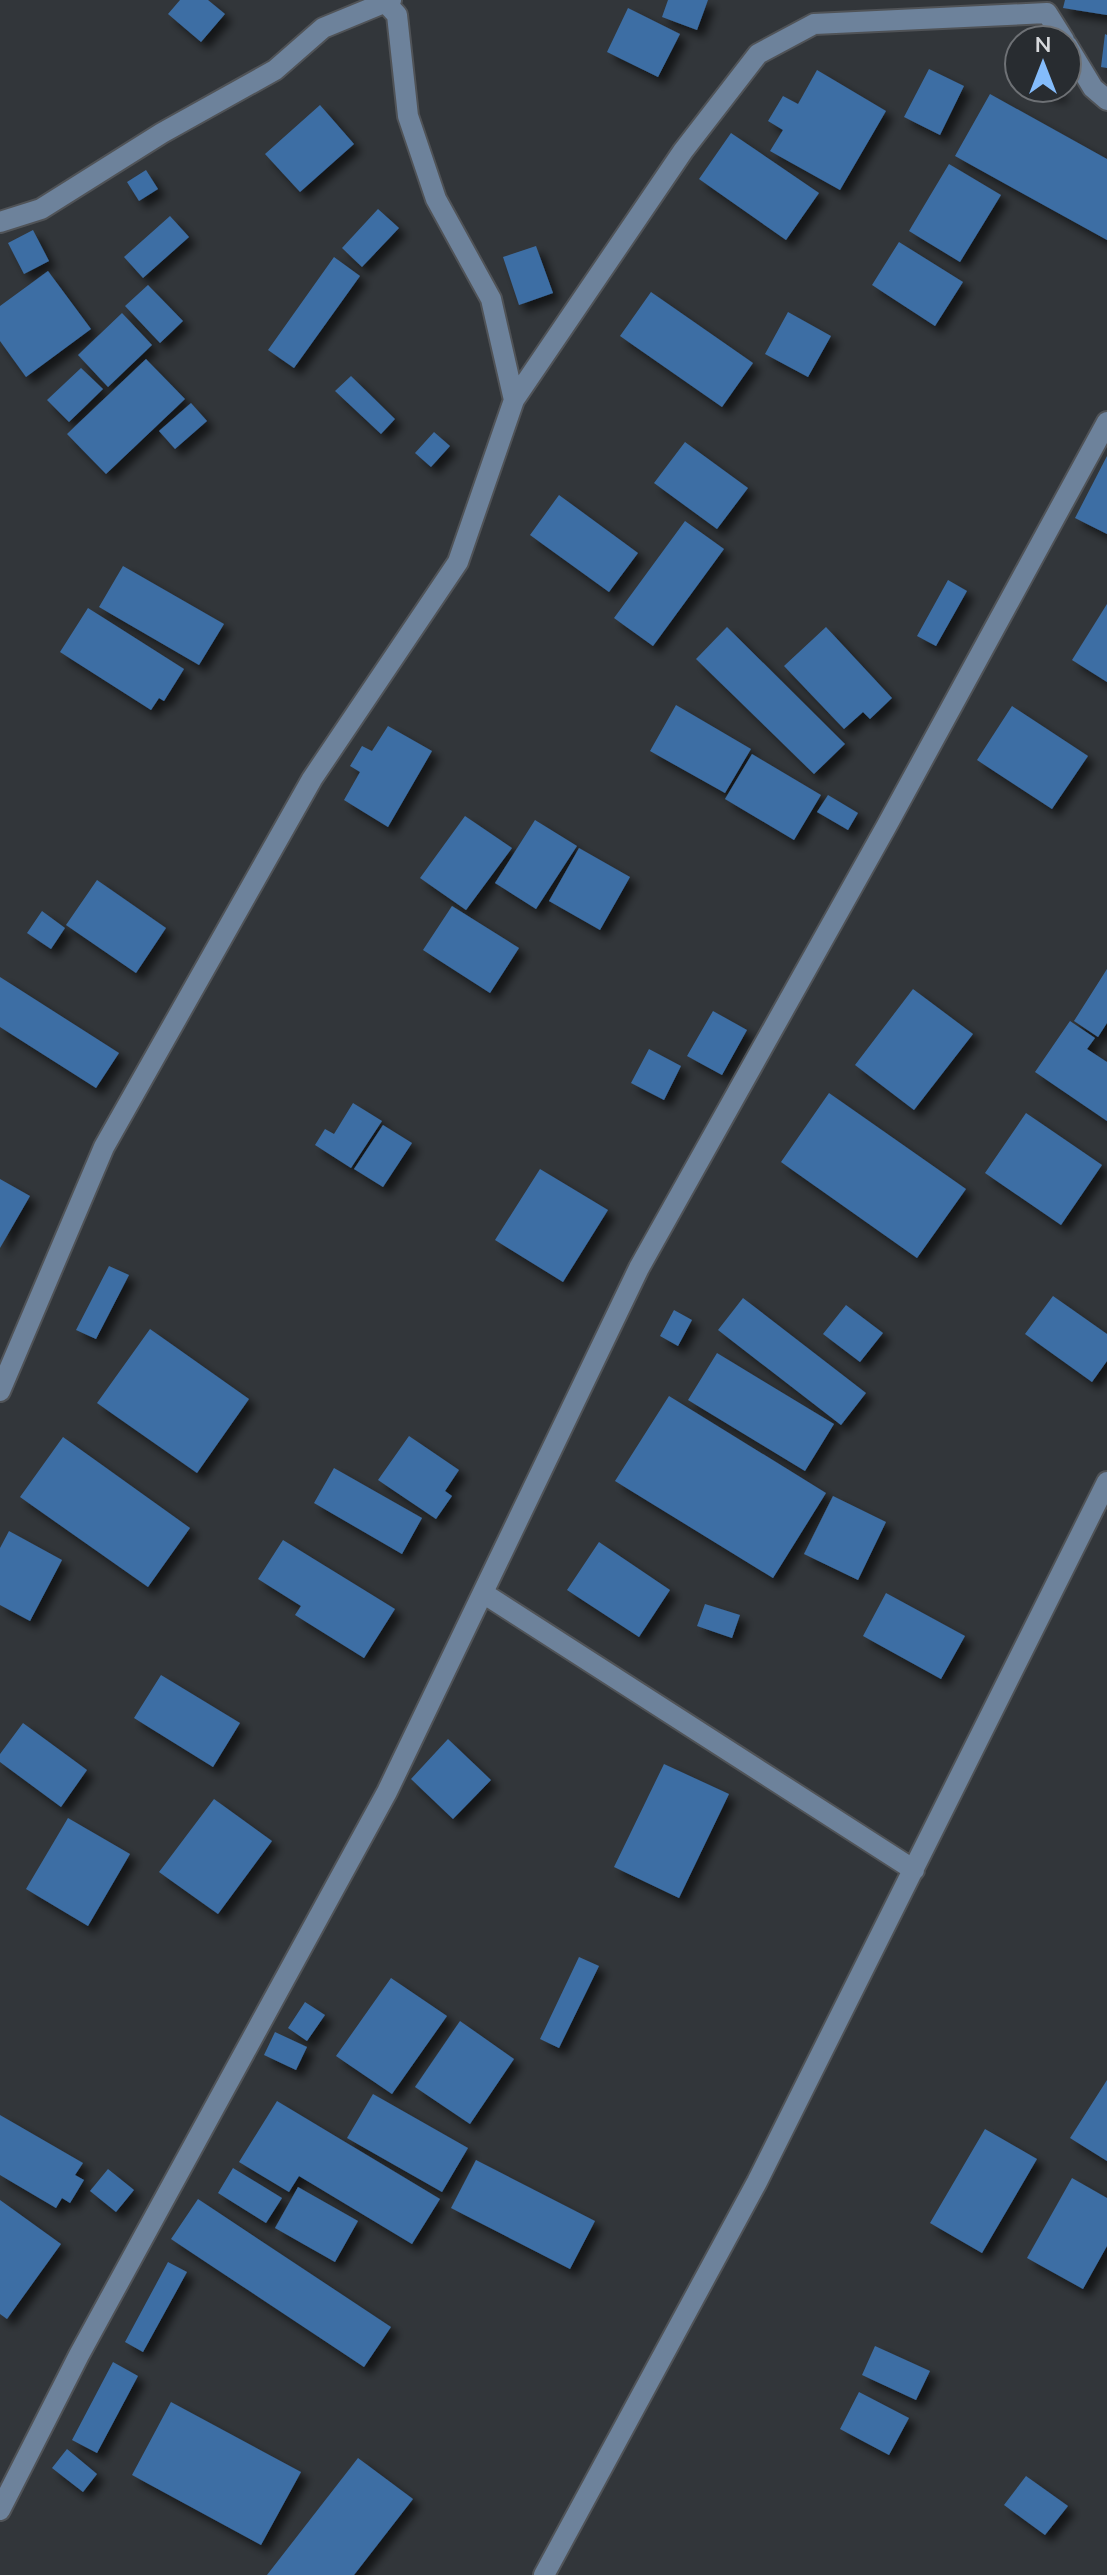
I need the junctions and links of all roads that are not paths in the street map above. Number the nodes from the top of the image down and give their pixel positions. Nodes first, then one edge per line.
1 (388, 2) edge
2 (1054, 24) edge
3 (1083, 72) edge
4 (1107, 100) edge
5 (0, 222) edge
6 (514, 400) junction
7 (1107, 422) edge
8 (0, 1391) edge
9 (1107, 1482) edge
10 (483, 1593) junction
11 (914, 1870) junction
12 (0, 2510) edge
13 (544, 2575) edge

1 - 5 street
1 - 6 street
2 - 6 street
3 - 4 street
6 - 8 street
7 - 10 street
9 - 11 street
10 - 11 street
10 - 12 street
11 - 13 street

